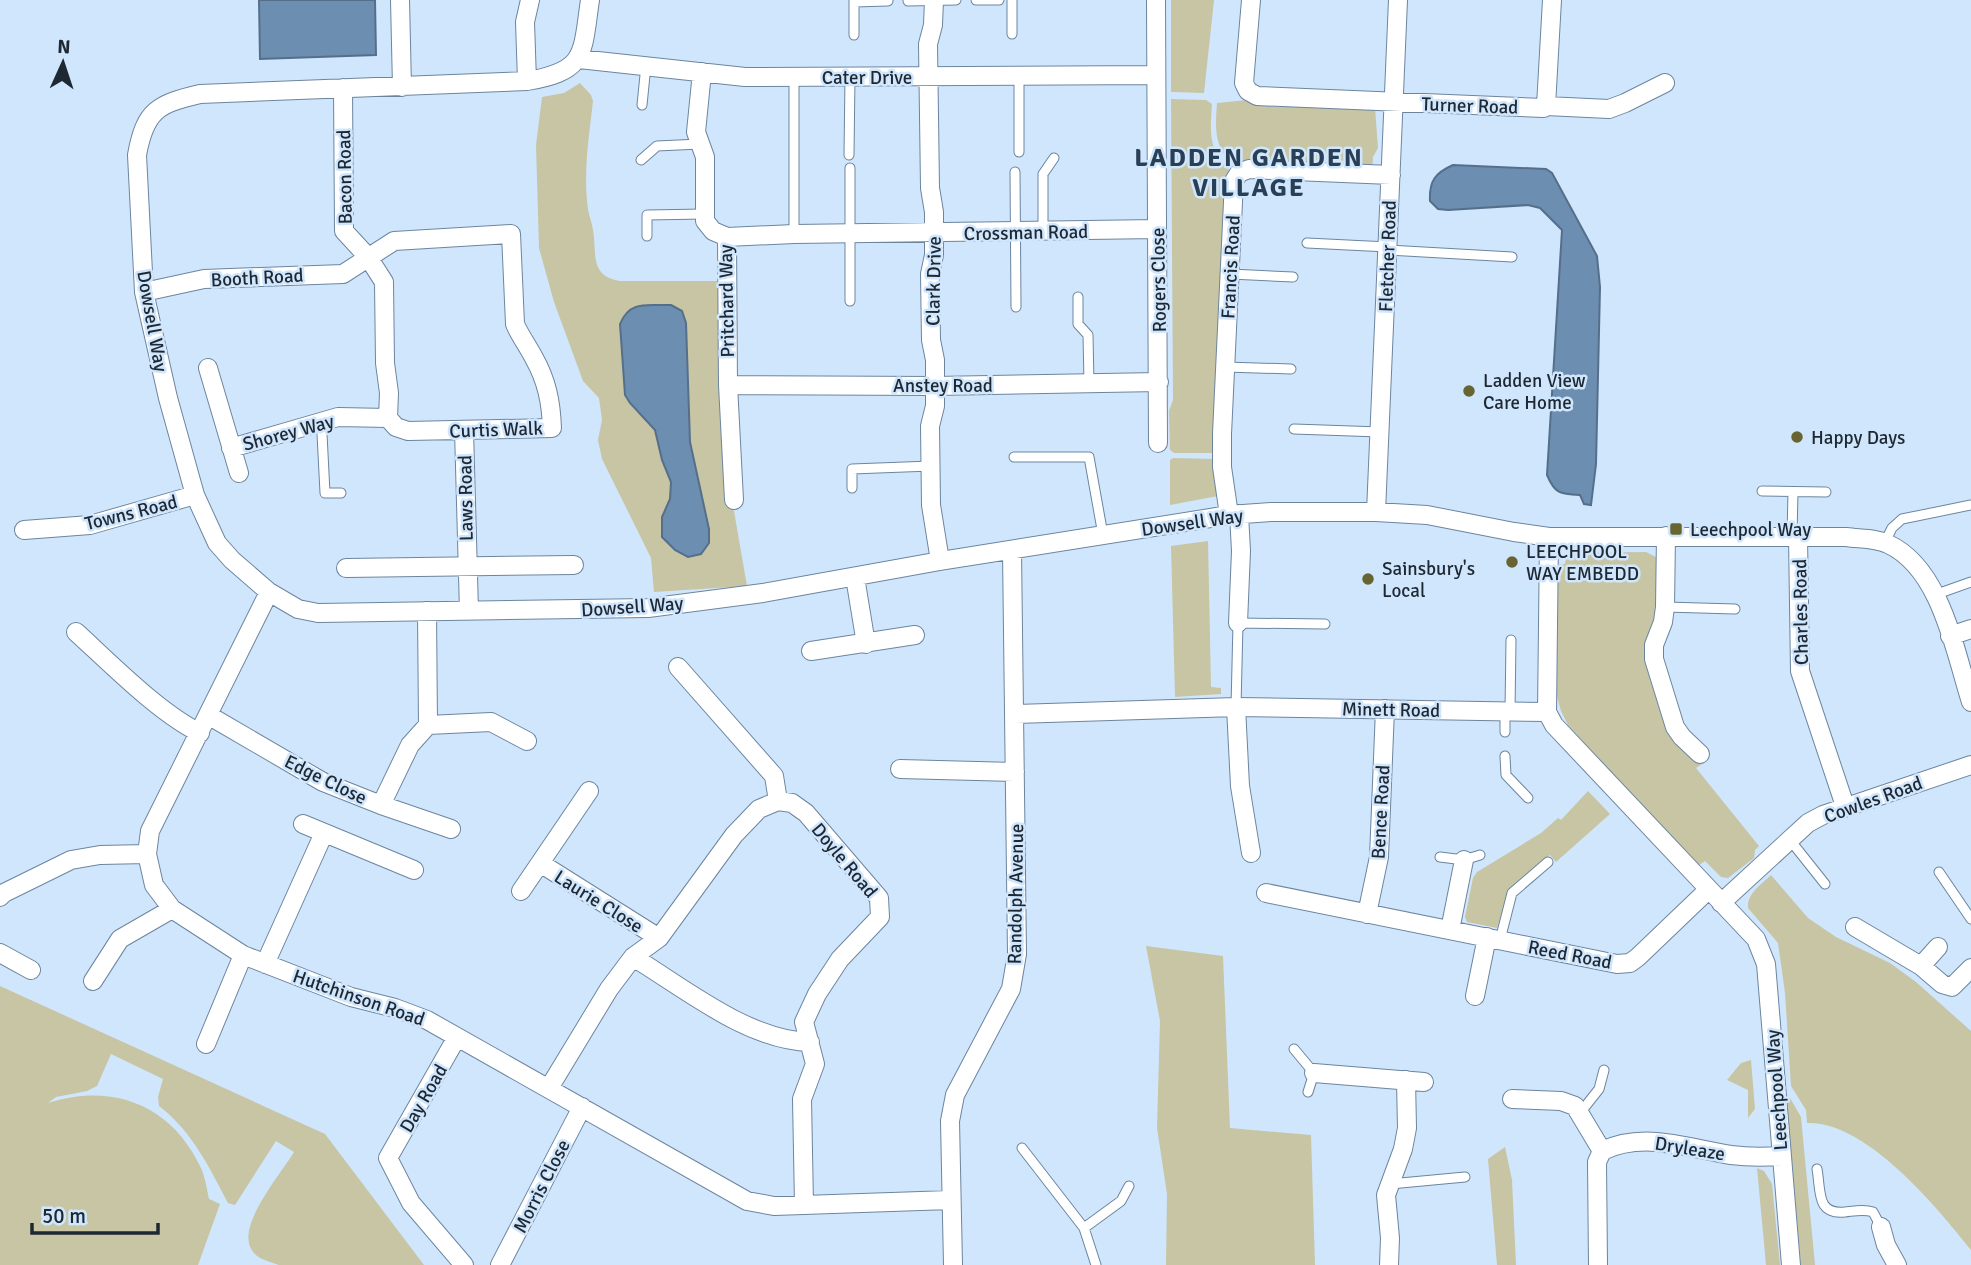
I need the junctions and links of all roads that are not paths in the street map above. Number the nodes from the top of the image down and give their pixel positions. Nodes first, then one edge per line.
1 (400, 0) edge
2 (530, 0) edge
3 (590, 0) edge
4 (956, 0) edge
5 (976, 0) edge
6 (999, 0) edge
7 (1012, 0) edge
8 (1156, 0) edge
9 (1251, 0) edge
10 (1398, 0) edge
11 (1552, 0) edge
12 (854, 1) edge
13 (888, 1) edge
14 (908, 1) edge
15 (934, 1) edge
16 (1012, 34) dead end
17 (854, 35) dead end
18 (579, 59) junction
19 (646, 65) junction
20 (702, 72) junction
21 (1018, 75) junction
22 (1155, 75) junction
23 (850, 77) junction
24 (928, 77) junction
25 (794, 78) junction
26 (527, 81) junction
27 (1665, 83) dead end
28 (402, 87) junction
29 (343, 88) junction
30 (1394, 102) junction
31 (642, 104) dead end
32 (1546, 106) junction
33 (701, 144) junction
34 (1019, 152) dead end
35 (849, 155) dead end
36 (1054, 158) dead end
37 (641, 160) dead end
38 (850, 168) dead end
39 (1015, 172) dead end
40 (1391, 175) junction
41 (704, 214) junction
42 (1157, 229) junction
43 (1043, 231) junction
44 (1015, 232) junction
45 (934, 233) junction
46 (794, 234) junction
47 (850, 234) junction
48 (647, 236) dead end
49 (727, 237) junction
50 (1307, 243) dead end
51 (1388, 248) junction
52 (368, 257) junction
53 (1513, 257) dead end
54 (1230, 274) junction
55 (1293, 277) dead end
56 (144, 292) junction
57 (1078, 297) dead end
58 (850, 301) dead end
59 (1016, 307) dead end
60 (1225, 367) junction
61 (208, 368) dead end
62 (1291, 369) dead end
63 (1159, 382) junction
64 (1089, 383) junction
65 (728, 385) junction
66 (935, 386) junction
67 (388, 418) junction
68 (319, 422) junction
69 (1294, 429) dead end
70 (464, 430) junction
71 (1381, 432) junction
72 (1158, 443) dead end
73 (231, 448) junction
74 (1014, 457) dead end
75 (931, 466) junction
76 (239, 473) dead end
77 (852, 488) dead end
78 (1762, 491) dead end
79 (1793, 492) junction
80 (1826, 492) dead end
81 (341, 494) dead end
82 (195, 495) junction
83 (734, 500) dead end
84 (1971, 505) edge
85 (1376, 512) junction
86 (1234, 514) junction
87 (24, 530) dead end
88 (1103, 534) junction
89 (1666, 536) junction
90 (1795, 536) junction
91 (1549, 537) junction
92 (1885, 542) junction
93 (1012, 551) junction
94 (940, 561) junction
95 (574, 565) dead end
96 (467, 566) junction
97 (346, 568) dead end
98 (855, 577) junction
99 (1971, 582) edge
100 (269, 592) junction
101 (1937, 594) junction
102 (1665, 607) junction
103 (1735, 609) dead end
104 (427, 611) junction
105 (469, 611) junction
106 (1238, 623) junction
107 (1325, 624) dead end
108 (1971, 629) edge
109 (76, 632) dead end
110 (915, 635) dead end
111 (1950, 636) junction
112 (1511, 640) dead end
113 (866, 644) junction
114 (811, 651) dead end
115 (678, 667) dead end
116 (1971, 702) edge
117 (1236, 707) junction
118 (1385, 709) junction
119 (1508, 711) junction
120 (1547, 712) junction
121 (208, 715) junction
122 (1014, 715) junction
123 (428, 725) junction
124 (1505, 732) dead end
125 (200, 733) junction
126 (527, 741) dead end
127 (1700, 754) dead end
128 (1505, 757) dead end
129 (1971, 765) edge
130 (900, 769) dead end
131 (1015, 772) junction
132 (589, 791) dead end
133 (1528, 798) dead end
134 (778, 801) junction
135 (381, 805) junction
136 (1845, 806) junction
137 (303, 824) dead end
138 (451, 829) dead end
139 (324, 833) junction
140 (1790, 841) junction
141 (1251, 853) dead end
142 (147, 854) junction
143 (1440, 858) dead end
144 (1472, 858) joint
145 (1548, 862) dead end
146 (540, 863) junction
147 (414, 870) dead end
148 (1939, 872) dead end
149 (1825, 884) dead end
150 (521, 891) dead end
151 (1266, 893) dead end
152 (1715, 896) junction
153 (0, 897) edge
154 (172, 909) junction
155 (1367, 914) junction
156 (1971, 919) edge
157 (1855, 927) dead end
158 (1450, 930) junction
159 (659, 938) junction
160 (1494, 938) junction
161 (1938, 947) dead end
162 (0, 953) edge
163 (243, 955) junction
164 (634, 957) junction
165 (265, 964) junction
166 (1921, 966) junction
167 (1971, 968) edge
168 (31, 970) dead end
169 (93, 981) dead end
170 (1475, 996) dead end
171 (457, 1037) junction
172 (810, 1042) junction
173 (206, 1044) dead end
174 (1294, 1049) dead end
175 (1604, 1070) dead end
176 (1314, 1073) junction
177 (1406, 1080) junction
178 (1424, 1082) dead end
179 (549, 1088) junction
180 (1308, 1093) dead end
181 (1512, 1099) dead end
182 (582, 1107) junction
183 (1580, 1113) junction
184 (1022, 1149) dead end
185 (1601, 1151) junction
186 (1780, 1156) junction
187 (1817, 1169) dead end
188 (1465, 1177) dead end
189 (1389, 1184) junction
190 (1129, 1186) dead end
191 (950, 1200) junction
192 (804, 1205) junction
193 (1881, 1227) joint
194 (1084, 1228) junction
195 (464, 1265) edge
196 (500, 1265) edge
197 (953, 1265) edge
198 (1096, 1265) edge
199 (1390, 1265) edge
200 (1598, 1265) edge
201 (1791, 1265) edge
202 (1897, 1265) edge

1 - 28 street
2 - 26 street
3 - 18 street
4 - 15 lane
5 - 6 lane
7 - 16 lane
8 - 22 street, Rogers Close
9 - 30 street, Turner Road
10 - 30 street, Fletcher Road
11 - 32 street, Turner Road
12 - 13 lane
12 - 17 lane
14 - 15 lane
15 - 24 street, Clark Drive
18 - 19 street, Cater Drive
18 - 26 street, Dowsell Way
19 - 20 street, Cater Drive
19 - 31 lane
20 - 25 street, Cater Drive
20 - 33 street
21 - 22 street, Cater Drive
21 - 24 street, Cater Drive
21 - 34 lane
22 - 42 street, Rogers Close
23 - 24 street, Cater Drive
23 - 25 street, Cater Drive
23 - 35 lane
24 - 45 street, Clark Drive
25 - 46 lane
26 - 28 street, Dowsell Way
27 - 32 street, Turner Road
28 - 29 street, Dowsell Way
29 - 52 street, Bacon Road
29 - 56 street, Dowsell Way
30 - 32 street, Turner Road
30 - 40 street, Fletcher Road
33 - 37 lane
33 - 41 street
36 - 43 lane
38 - 47 lane
39 - 44 lane
40 - 51 street, Fletcher Road
40 - 54 street, Francis Road
41 - 48 lane
41 - 49 street, Pritchard Way
42 - 43 street, Crossman Road
42 - 63 street, Rogers Close
43 - 44 street, Crossman Road
44 - 45 street, Crossman Road
44 - 59 lane
45 - 47 street, Crossman Road
45 - 66 street, Clark Drive
46 - 47 street, Crossman Road
46 - 49 street, Crossman Road
47 - 58 lane
49 - 65 street, Pritchard Way
50 - 51 lane
51 - 53 lane
51 - 71 street, Fletcher Road
52 - 56 street, Booth Road
52 - 67 street
52 - 70 street, Curtis Walk
54 - 55 lane
54 - 60 street, Francis Road
56 - 82 street, Dowsell Way
57 - 64 lane
60 - 62 lane
60 - 86 street, Francis Road
61 - 73 street, Shorey Way
63 - 64 street, Anstey Road
63 - 72 street, Rogers Close
64 - 66 street, Anstey Road
65 - 66 street, Anstey Road
65 - 83 street, Pritchard Way
66 - 75 street, Clark Drive
67 - 68 street, Shorey Way
67 - 70 street, Curtis Walk
68 - 73 street, Shorey Way
68 - 81 lane
69 - 71 lane
70 - 96 street, Laws Road
71 - 85 street, Fletcher Road
73 - 76 street, Shorey Way
74 - 88 lane
75 - 77 lane
75 - 94 street, Clark Drive
78 - 79 lane
79 - 80 lane
79 - 90 lane
82 - 87 street, Towns Road
82 - 100 street, Dowsell Way
84 - 92 lane
85 - 86 street, Dowsell Way
85 - 91 street, Dowsell Way
86 - 88 street, Dowsell Way
86 - 106 street, Francis Road
88 - 93 street, Dowsell Way
89 - 90 street, Dowsell Way
89 - 91 street, Dowsell Way
89 - 102 street
90 - 92 street, Dowsell Way
90 - 136 street, Charles Road
91 - 120 street
92 - 101 street, Dowsell Way
93 - 94 street, Dowsell Way
93 - 122 street, Randolph Avenue
94 - 98 street, Dowsell Way
95 - 96 street, Laws Road
96 - 97 street, Laws Road
96 - 105 street, Laws Road
98 - 105 street, Dowsell Way
98 - 113 street
99 - 101 lane
100 - 104 street, Dowsell Way
100 - 121 street, Hutchinson Road
101 - 111 street, Dowsell Way
102 - 103 lane
102 - 127 street
104 - 105 street, Dowsell Way
104 - 123 street
106 - 107 lane
106 - 117 lane
108 - 111 street
109 - 125 street
110 - 113 street
111 - 116 street, Dowsell Way
112 - 119 lane
113 - 114 street
115 - 134 street
117 - 118 street, Minett Road
117 - 122 street, Minett Road
117 - 141 street
118 - 119 street, Minett Road
118 - 155 street, Bence Road
119 - 120 street, Minett Road
119 - 124 lane
120 - 152 street, Leechpool Way
121 - 125 street, Hutchinson Road
121 - 135 street, Edge Close
122 - 131 street, Randolph Avenue
123 - 126 street
123 - 135 street
125 - 142 street, Hutchinson Road
128 - 133 lane
129 - 136 street, Cowles Road
130 - 131 street
131 - 191 street, Randolph Avenue
132 - 146 street, Laurie Close
134 - 159 street
134 - 172 street, Doyle Road
135 - 138 street, Edge Close
136 - 140 street, Cowles Road
137 - 139 street
139 - 147 street
139 - 165 street
140 - 149 lane
140 - 152 street, Cowles Road
142 - 153 street
142 - 154 street, Hutchinson Road
143 - 144 lane
144 - 158 street
145 - 160 lane
146 - 150 street, Laurie Close
146 - 159 street, Laurie Close
148 - 156 lane
151 - 155 street, Reed Road
152 - 160 street, Reed Road
152 - 186 street, Leechpool Way
154 - 163 street, Hutchinson Road
154 - 169 street
155 - 158 street, Reed Road
157 - 166 street
158 - 160 street, Reed Road
159 - 164 street
160 - 170 street
161 - 166 street
162 - 168 street
163 - 165 street, Hutchinson Road
163 - 173 street
164 - 172 street
164 - 179 street
165 - 171 street, Hutchinson Road
166 - 167 street
171 - 179 street, Hutchinson Road
171 - 195 street, Day Road
172 - 192 street, Doyle Road
174 - 176 lane
175 - 183 lane
176 - 177 street
176 - 180 lane
177 - 178 street
177 - 189 street
179 - 182 street, Hutchinson Road
181 - 183 street
182 - 192 street, Hutchinson Road
182 - 196 street, Morris Close
183 - 185 street
184 - 194 lane
185 - 186 street, Dryleaze
185 - 200 street
186 - 201 street, Leechpool Way
187 - 193 lane
188 - 189 lane
189 - 199 street
190 - 194 lane
191 - 192 street, Hutchinson Road
191 - 197 street, Randolph Avenue
193 - 202 street
194 - 198 lane

